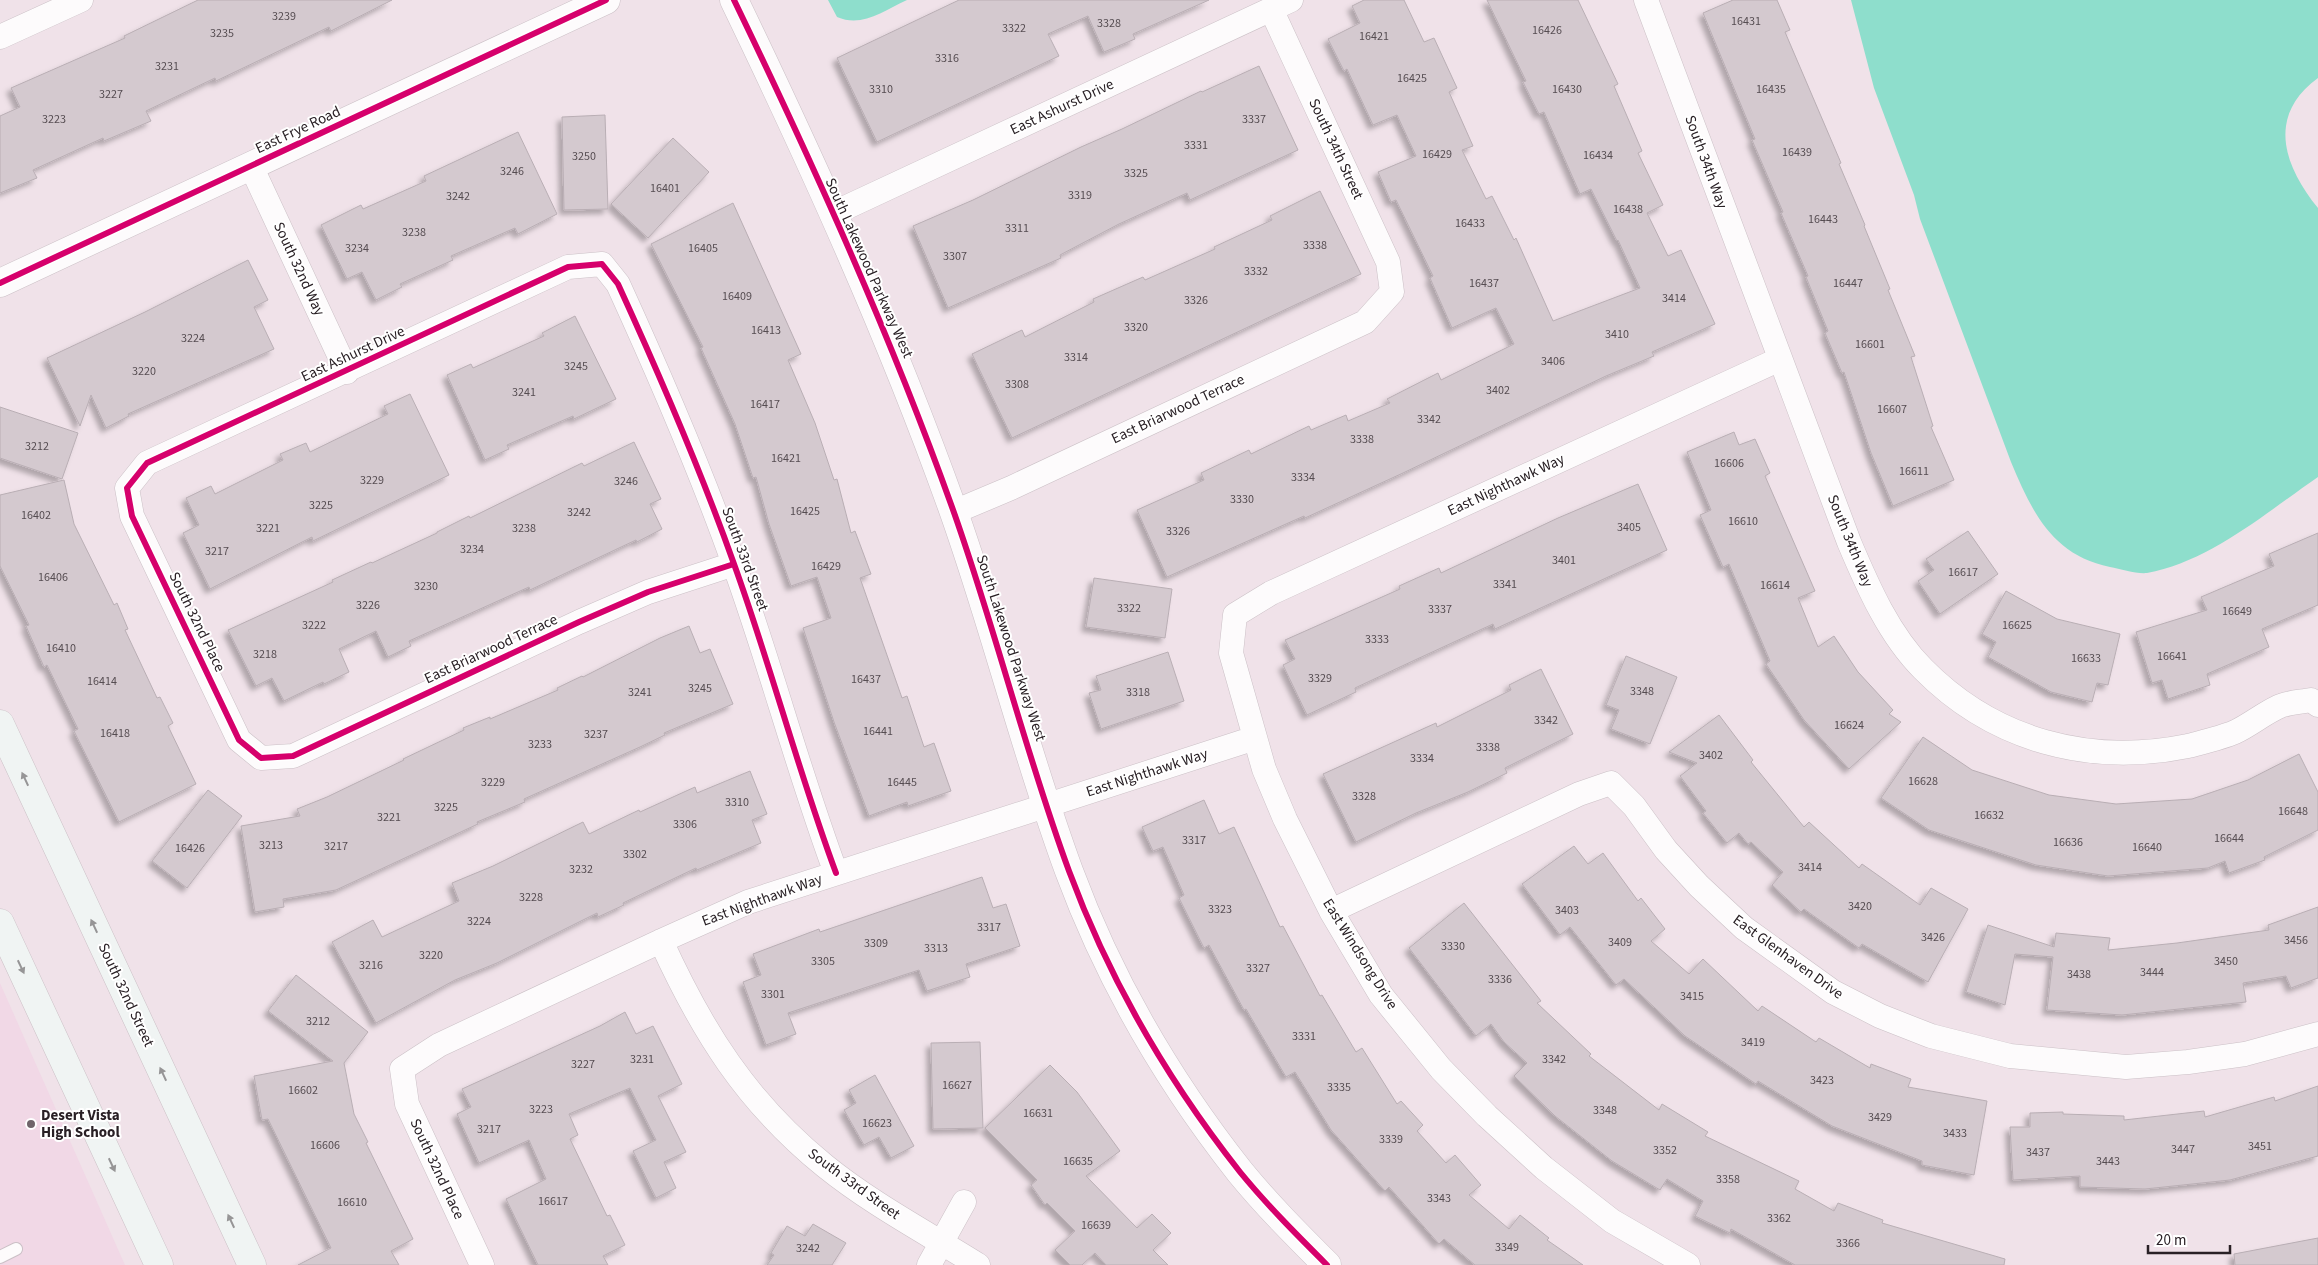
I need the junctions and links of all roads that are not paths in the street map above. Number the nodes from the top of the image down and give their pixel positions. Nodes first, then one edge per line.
1 (81, 0) edge
2 (606, 0) edge
3 (734, 0) edge
4 (1646, 0) edge
5 (1281, 5) edge
6 (0, 37) edge
7 (251, 166) junction
8 (832, 214) junction
9 (602, 264) joint
10 (0, 284) edge
11 (1392, 292) joint
12 (1780, 359) junction
13 (347, 372) junction
14 (127, 488) joint
15 (954, 512) junction
16 (734, 564) junction
17 (1235, 614) joint
18 (2318, 705) edge
19 (0, 724) edge
20 (1255, 738) junction
21 (261, 758) joint
22 (1048, 805) junction
23 (836, 874) junction
24 (1331, 911) junction
25 (0, 923) edge
26 (661, 940) junction
27 (2318, 1034) edge
28 (402, 1069) joint
29 (964, 1202) dead end
30 (942, 1242) junction
31 (16, 1249) dead end
32 (0, 1257) edge
33 (159, 1265) edge
34 (252, 1265) edge
35 (482, 1265) edge
36 (929, 1265) edge
37 (978, 1265) edge
38 (1327, 1265) edge
39 (1688, 1265) edge

1 - 6 street
2 - 7 street, East Frye Road
3 - 8 street, South Lakewood Parkway West
4 - 12 street, South 34th Way
5 - 8 street, East Ashurst Drive
5 - 11 street, South 34th Street
7 - 10 street, East Frye Road
7 - 13 street, South 32nd Way
8 - 15 street, South Lakewood Parkway West
9 - 13 street, East Ashurst Drive
9 - 16 street, South 33rd Street
11 - 15 street, East Briarwood Terrace
12 - 17 street, East Nighthawk Way
12 - 18 street, South 34th Way
13 - 14 street, East Ashurst Drive
14 - 21 street, South 32nd Place
15 - 22 street, South Lakewood Parkway West
16 - 21 street, East Briarwood Terrace
16 - 23 street, South 33rd Street
17 - 20 street, East Windsong Drive
34 -> 19 main road, South 32nd Street
20 - 22 street, East Nighthawk Way
20 - 24 street, East Windsong Drive
22 - 23 street, East Nighthawk Way
22 - 38 street, South Lakewood Parkway West
23 - 26 street, East Nighthawk Way
24 - 27 street, East Glenhaven Drive
24 - 39 street, East Windsong Drive
25 -> 33 main road
26 - 28 street, East Nighthawk Way
26 - 30 street, South 33rd Street
28 - 35 street, South 32nd Place
29 - 30 street
30 - 36 street
30 - 37 street, South 33rd Street
31 - 32 lane

